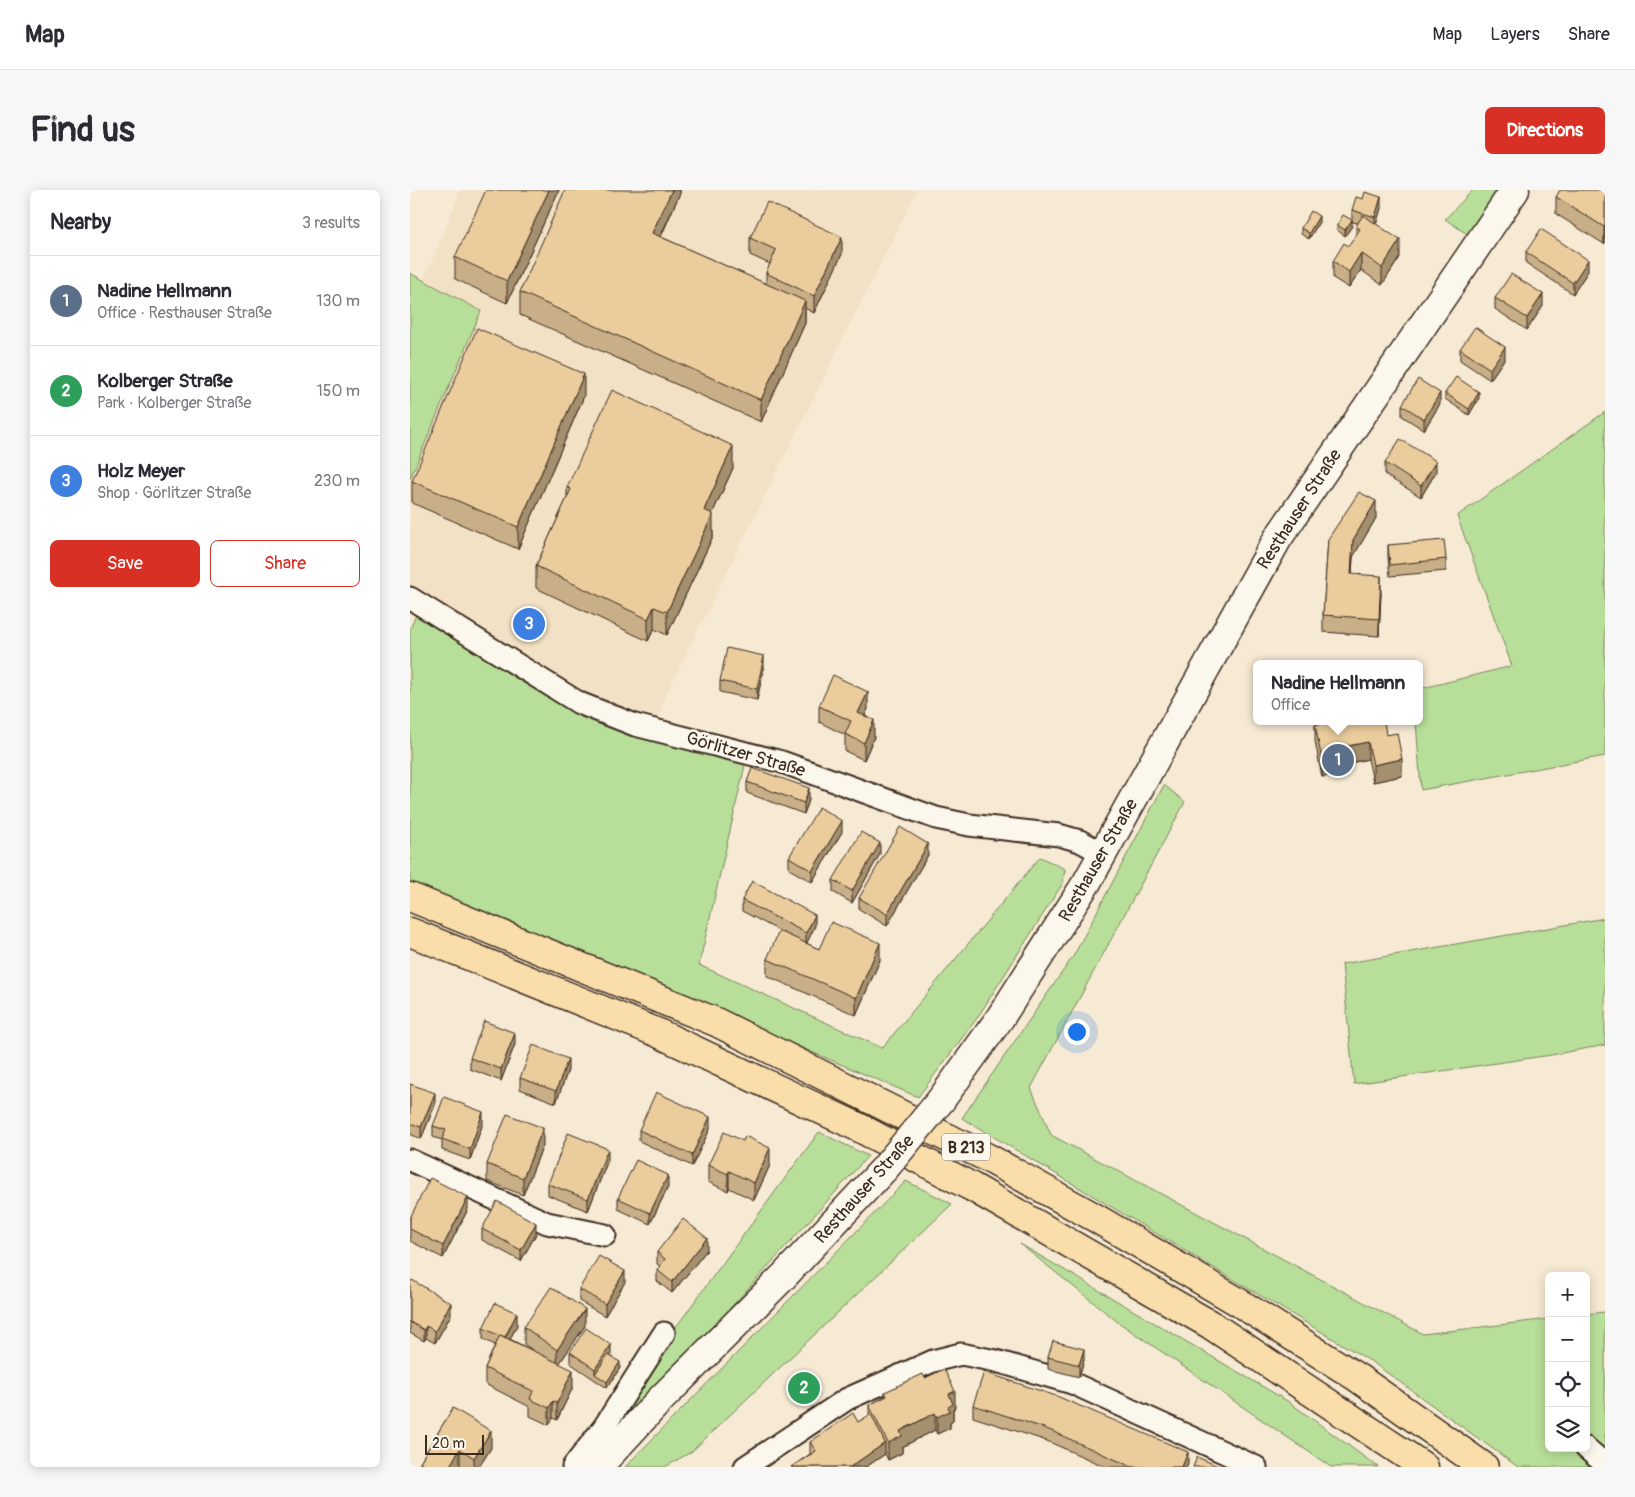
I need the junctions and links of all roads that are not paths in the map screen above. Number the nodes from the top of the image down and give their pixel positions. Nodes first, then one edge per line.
1 (1515, 190) edge
2 (410, 598) edge
3 (1104, 854) junction
4 (410, 897) edge
5 (410, 932) edge
6 (410, 1160) edge
7 (605, 1236) dead end
8 (664, 1333) dead end
9 (1590, 1451) edge
10 (1605, 1464) edge
11 (573, 1467) edge
12 (598, 1467) edge
13 (745, 1467) edge
14 (1256, 1467) edge
15 (1424, 1467) edge
16 (1484, 1467) edge

1 - 3 street, Resthauser Straße
2 - 3 street, Görlitzer Straße
3 - 12 street, Resthauser Straße, bridge
4 - 16 highway, B 213
5 - 15 highway, B 213
6 - 7 street
8 - 11 street
9 - 10 street
13 - 14 street

